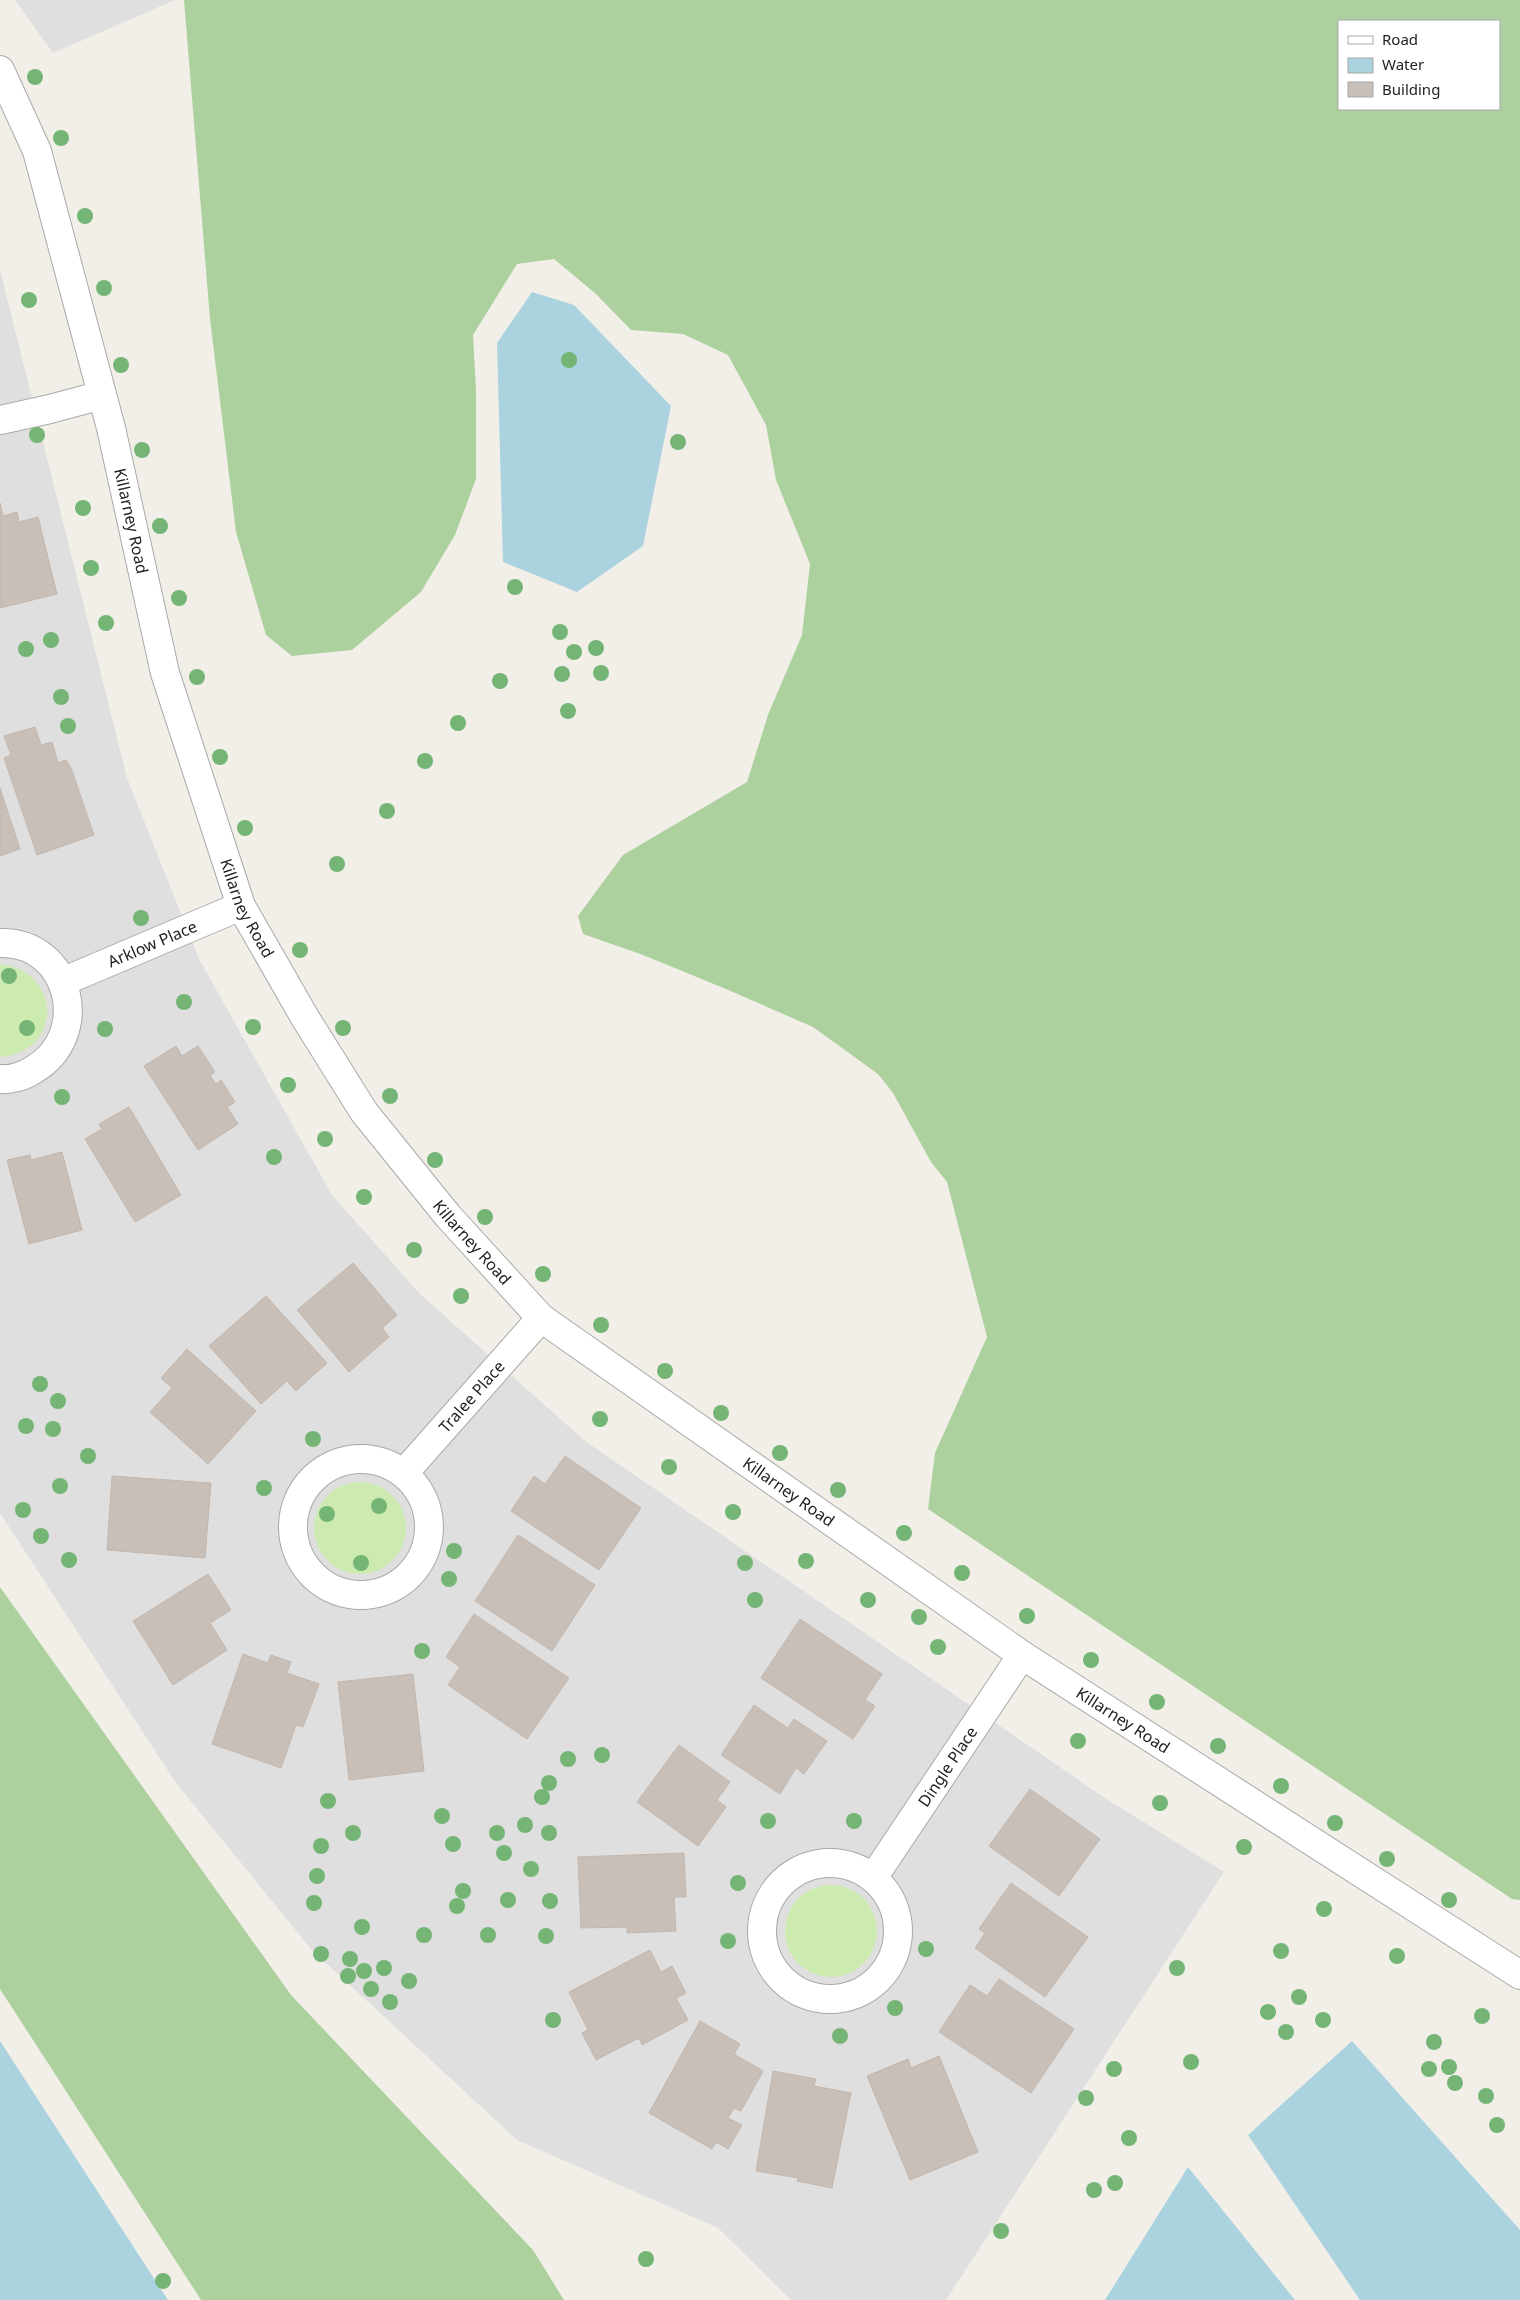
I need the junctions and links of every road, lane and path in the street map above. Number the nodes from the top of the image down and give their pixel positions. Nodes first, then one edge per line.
1 (0, 70) edge
2 (102, 395) junction
3 (0, 420) edge
4 (241, 906) junction
5 (0, 943) edge
6 (62, 982) junction
7 (0, 1079) edge
8 (541, 1318) junction
9 (404, 1474) junction
10 (1022, 1655) junction
11 (873, 1878) junction
12 (1520, 1975) edge

1 - 2 street, Killarney Road
2 - 3 street
2 - 4 street, Killarney Road
4 - 6 street, Arklow Place
4 - 8 street, Killarney Road
5 - 6 street
6 - 7 street
8 - 9 street, Tralee Place
8 - 10 street, Killarney Road
9 - 9 street
10 - 11 street, Dingle Place
10 - 12 street, Killarney Road
11 - 11 street

